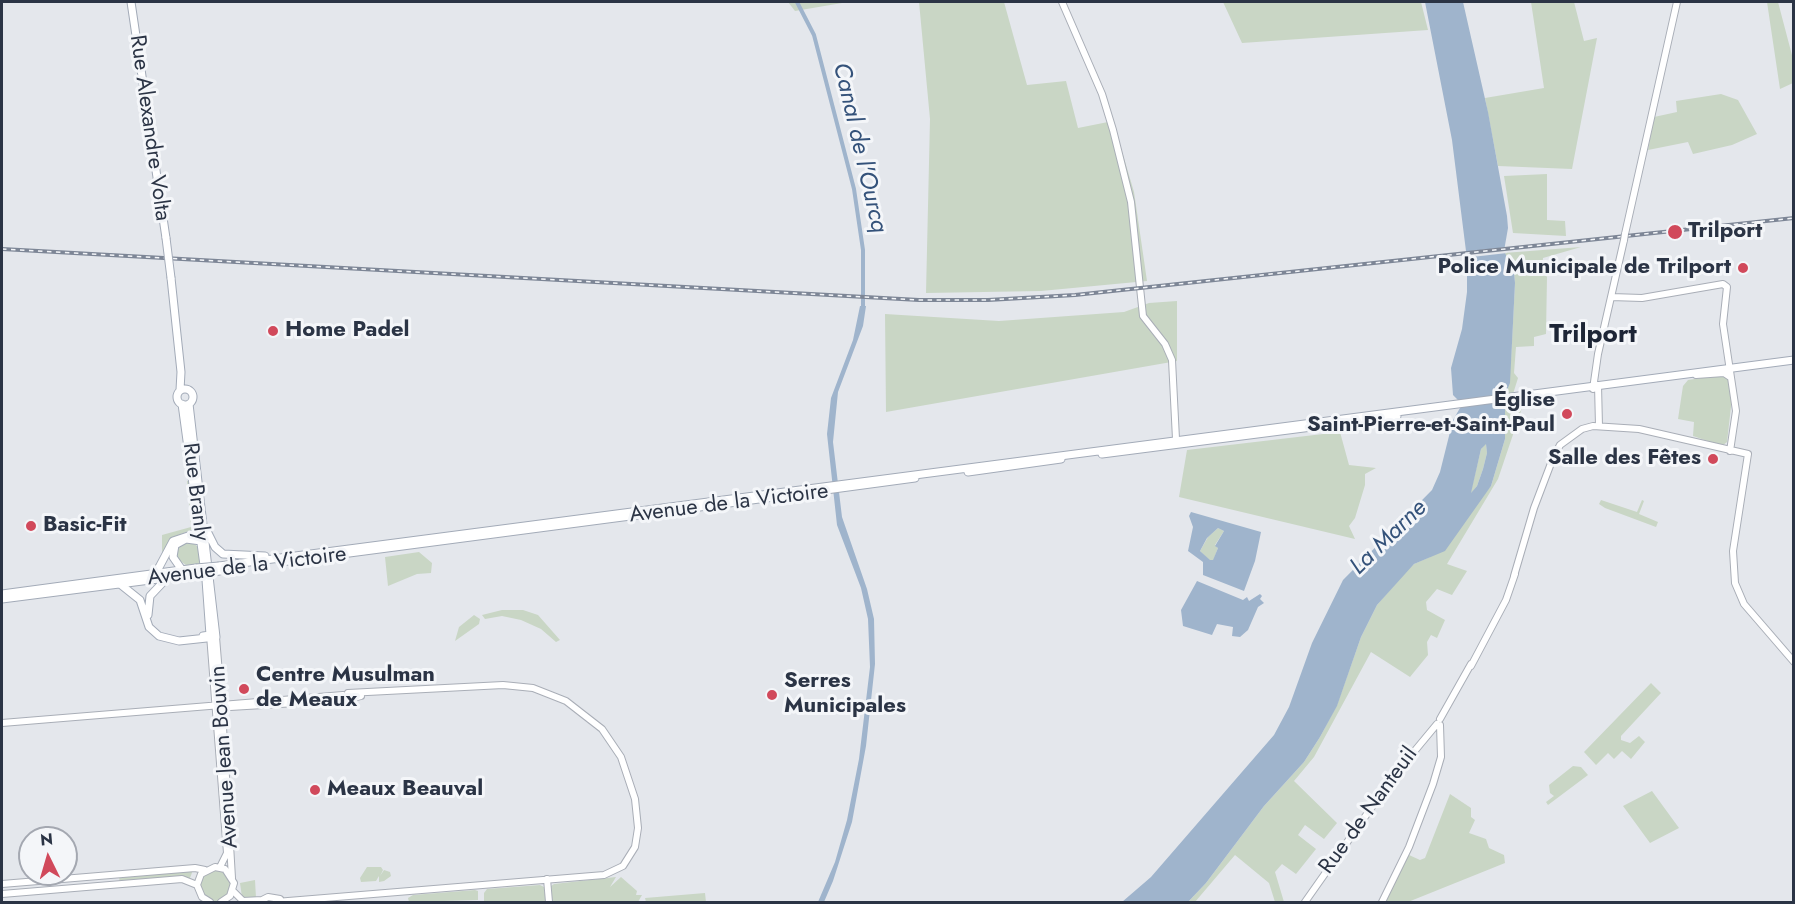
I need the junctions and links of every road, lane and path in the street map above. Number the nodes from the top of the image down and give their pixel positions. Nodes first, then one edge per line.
1 (131, 2) edge
2 (136, 2) edge
3 (1062, 2) edge
4 (1675, 3) edge
5 (135, 17) junction
6 (1656, 93) junction
7 (1645, 128) junction
8 (1643, 155) junction
9 (1635, 185) junction
10 (1611, 295) junction
11 (1794, 360) edge
12 (1776, 362) junction
13 (1729, 369) junction
14 (1696, 375) junction
15 (1732, 380) junction
16 (1595, 387) junction
17 (184, 389) junction
18 (186, 404) junction
19 (1456, 405) junction
20 (1599, 426) junction
21 (1176, 439) junction
22 (1185, 444) junction
23 (1145, 449) junction
24 (1730, 451) junction
25 (841, 486) junction
26 (831, 488) junction
27 (204, 522) junction
28 (200, 532) junction
29 (201, 541) junction
30 (294, 556) junction
31 (219, 568) junction
32 (182, 570) junction
33 (196, 571) junction
34 (156, 573) junction
35 (167, 578) junction
36 (208, 580) junction
37 (120, 584) junction
38 (2, 594) edge
39 (2, 599) edge
40 (212, 637) junction
41 (1794, 662) edge
42 (220, 695) junction
43 (346, 696) junction
44 (268, 700) junction
45 (219, 706) junction
46 (2, 723) edge
47 (1439, 723) junction
48 (220, 867) junction
49 (205, 870) junction
50 (110, 876) junction
51 (78, 878) joint
52 (232, 878) junction
53 (547, 879) junction
54 (18, 883) edge
55 (2, 884) edge
56 (197, 885) junction
57 (22, 886) edge
58 (111, 886) junction
59 (79, 888) junction
60 (232, 891) junction
61 (22, 893) junction
62 (2, 894) edge
63 (199, 894) junction
64 (265, 901) edge
65 (274, 901) edge
66 (198, 903) edge
67 (210, 903) edge
68 (221, 903) edge
69 (549, 903) edge
70 (1305, 903) edge
71 (1382, 903) edge

1 - 5 main road, Rue Alexandre Volta
2 - 5 main road, Rue Alexandre Volta
3 - 21 street
4 - 6 street
5 - 17 main road, Rue Alexandre Volta, bridge
6 - 7 street
6 - 8 street
7 - 8 street
7 - 9 street
8 - 9 street
9 - 10 street
10 - 13 street
10 - 16 street
11 - 12 main road
12 - 13 main road
12 - 13 main road
13 - 14 main road
13 - 15 street
13 - 16 main road
14 - 15 street
14 - 16 main road
15 - 24 street
16 - 19 main road
16 - 20 street
17 - 18 main road
17 - 18 main road
18 - 27 main road, Rue Branly
18 - 28 main road, Rue Branly
19 - 21 main road, Avenue de la Victoire
19 - 22 main road, Avenue de la Victoire
20 - 24 street
20 - 47 street, Rue de Nanteuil
21 - 22 street
21 - 23 street
21 - 25 main road, Avenue de la Victoire
22 - 23 main road, Avenue de la Victoire
23 - 25 main road, Avenue de la Victoire
24 - 41 street
25 - 26 main road, Avenue de la Victoire
26 - 30 main road, Avenue de la Victoire
26 - 31 main road, Avenue de la Victoire
27 - 30 main road
27 - 36 main road, Rue Branly
28 - 29 main road, Rue Branly
28 - 34 main road
29 - 32 main road
29 - 36 main road, Rue Branly
30 - 31 main road, Avenue de la Victoire
31 - 33 main road, Avenue de la Victoire, bridge
32 - 33 main road, Avenue de la Victoire
32 - 34 main road, Avenue de la Victoire
33 - 35 main road, Avenue de la Victoire
34 - 38 main road, Avenue de la Victoire
35 - 37 main road, Avenue de la Victoire
35 - 40 main road
36 - 40 main road
37 - 39 main road, Avenue de la Victoire
37 - 40 main road
40 - 42 street, Avenue Jean Bouvin
40 - 45 street, Avenue Jean Bouvin
42 - 44 street
42 - 45 street, Avenue Jean Bouvin
43 - 44 street
43 - 45 street
43 - 53 street
44 - 45 street
45 - 46 street
45 - 48 street, Avenue Jean Bouvin
45 - 52 street, Avenue Jean Bouvin
47 - 70 street, Rue de Nanteuil
47 - 71 street
48 - 49 street
48 - 52 street
49 - 50 street
49 - 56 street
50 - 51 street
50 - 58 street
51 - 59 street
52 - 60 street, Avenue Jean Bouvin
53 - 65 street
53 - 69 street
54 - 55 street
56 - 58 street
56 - 63 street
57 - 61 street
58 - 59 street
59 - 61 street
60 - 64 street
60 - 68 street
61 - 62 street
63 - 66 street
63 - 67 street
64 - 65 street

